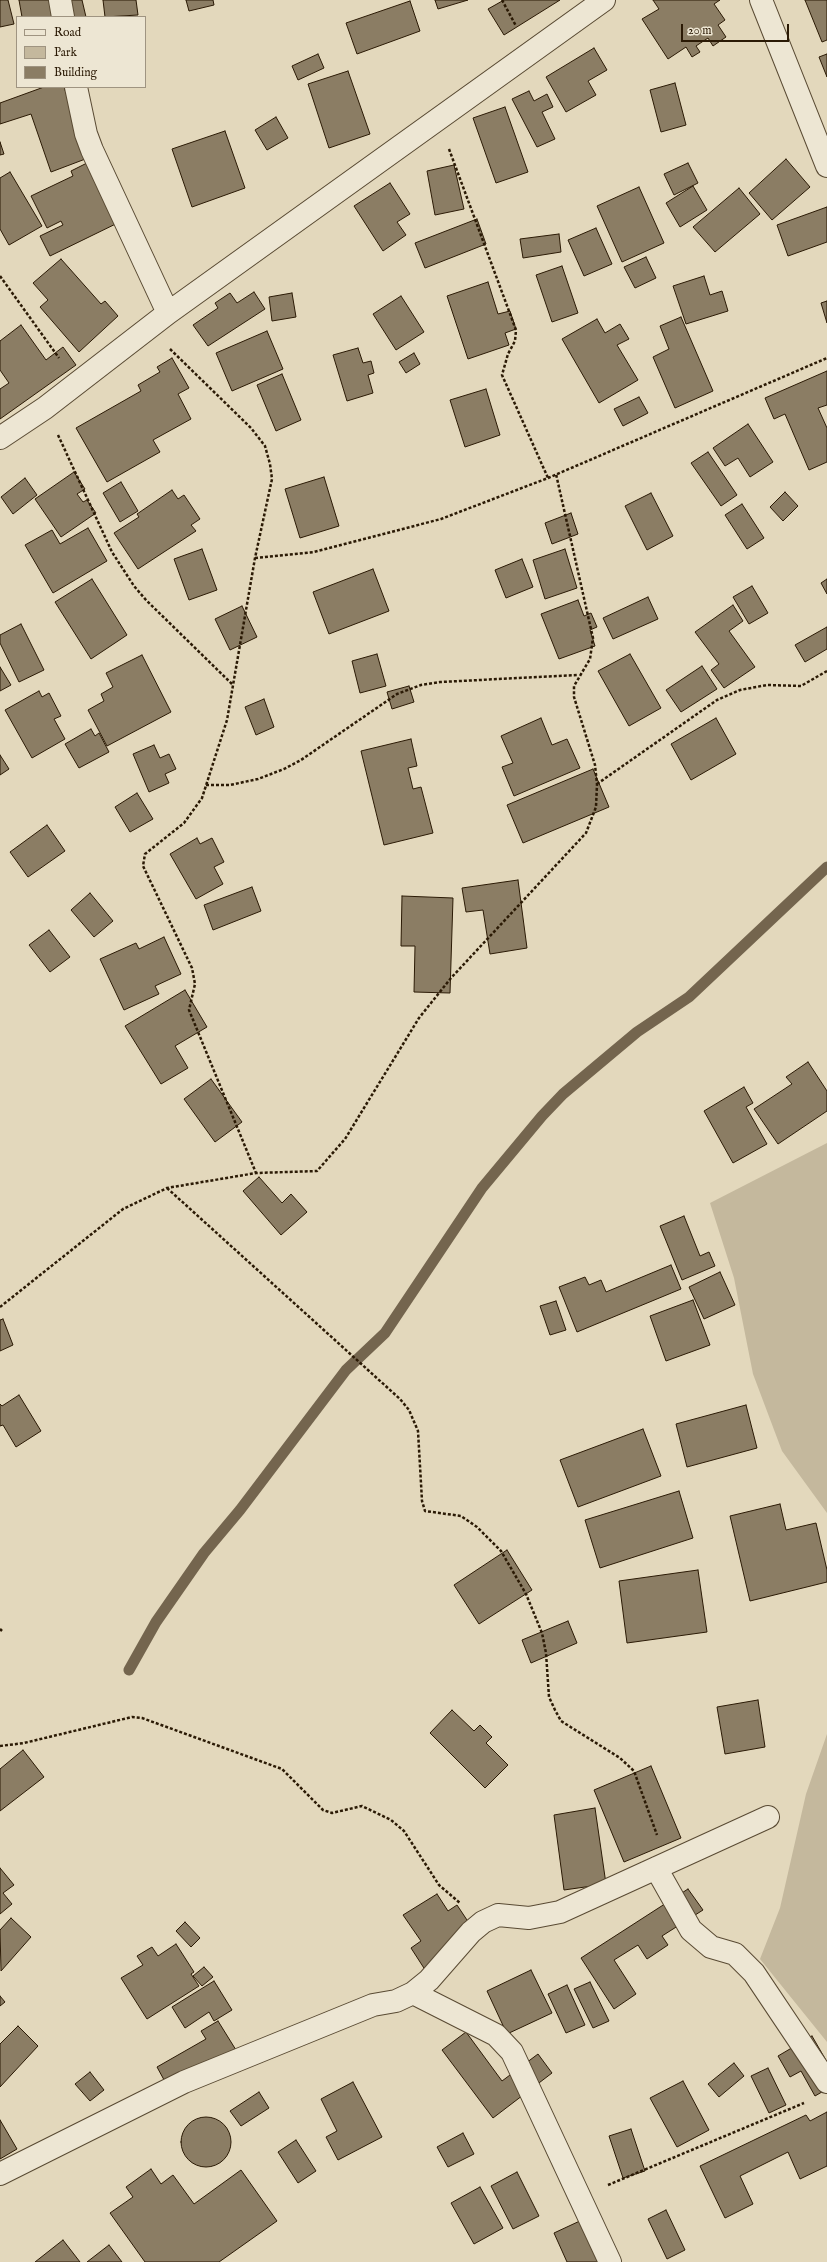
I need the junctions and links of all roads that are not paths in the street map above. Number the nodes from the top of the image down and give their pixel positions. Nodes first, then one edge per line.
1 (60, 0) edge
2 (604, 0) edge
3 (761, 0) edge
4 (63, 16) edge
5 (76, 88) edge
6 (827, 166) edge
7 (168, 313) junction
8 (0, 438) edge
9 (768, 1817) dead end
10 (661, 1865) junction
11 (413, 1993) junction
12 (827, 2082) edge
13 (0, 2174) edge
14 (610, 2262) edge

1 - 4 street
2 - 7 street
3 - 6 street
5 - 7 street
7 - 8 street
9 - 10 street
10 - 11 street
10 - 12 street
11 - 13 street
11 - 14 street

